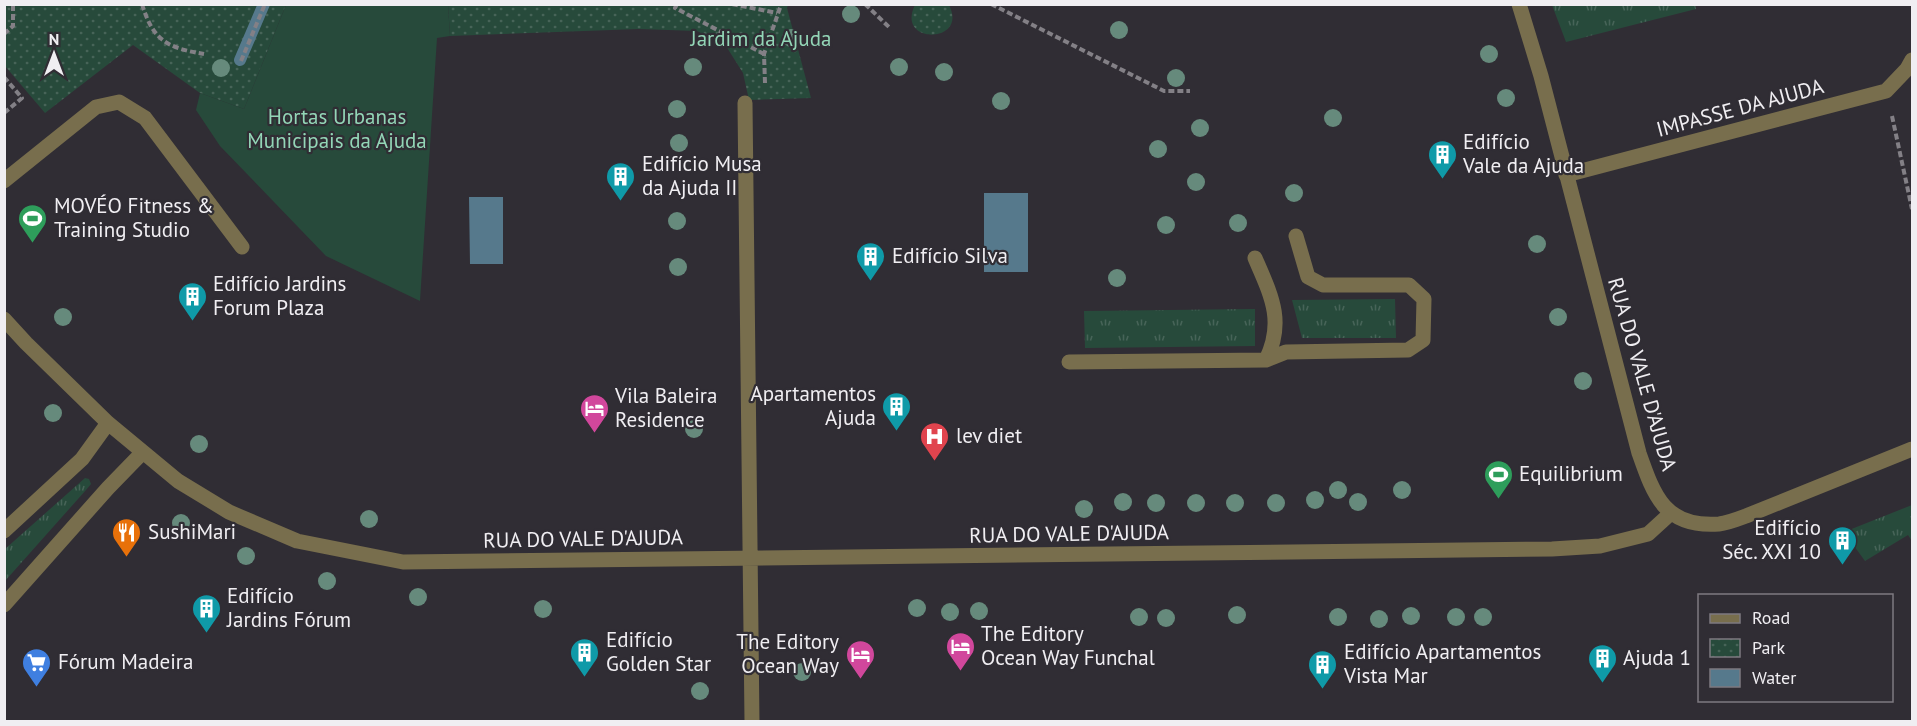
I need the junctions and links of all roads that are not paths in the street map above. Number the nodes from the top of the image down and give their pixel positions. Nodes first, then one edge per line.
1 (1518, 4) edge
2 (1912, 60) edge
3 (745, 103) dead end
4 (1566, 175) junction
5 (4, 181) edge
6 (1296, 236) dead end
7 (242, 247) dead end
8 (1255, 258) dead end
9 (4, 319) edge
10 (1266, 360) junction
11 (1069, 362) dead end
12 (108, 423) junction
13 (1912, 450) edge
14 (142, 453) junction
15 (1671, 513) junction
16 (4, 531) edge
17 (750, 559) junction
18 (4, 605) edge
19 (752, 722) edge

1 - 4 street, RUA DO VALE D'AJUDA
2 - 4 street, IMPASSE DA AJUDA
3 - 17 street
4 - 15 street, RUA DO VALE D'AJUDA
5 - 7 street
6 - 10 street
8 - 10 street
9 - 12 street, RUA DO VALE D'AJUDA
10 - 11 street
12 - 14 street, RUA DO VALE D'AJUDA
12 - 16 street
13 - 15 street
14 - 17 street, RUA DO VALE D'AJUDA
14 - 18 street
15 - 17 street, RUA DO VALE D'AJUDA
17 - 19 street

